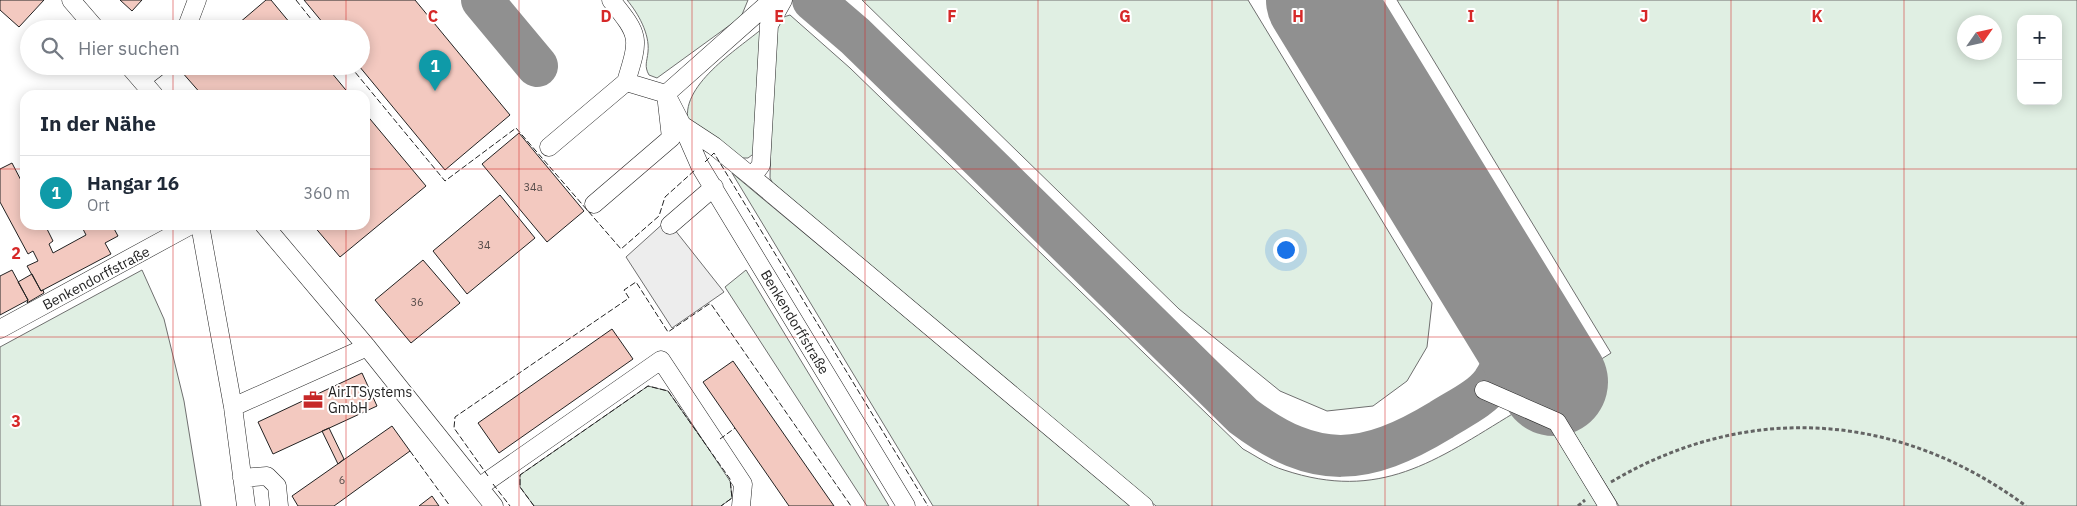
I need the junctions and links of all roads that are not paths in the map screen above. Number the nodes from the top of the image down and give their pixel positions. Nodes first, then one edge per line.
1 (71, 0) edge
2 (197, 0) edge
3 (611, 0) edge
4 (772, 0) edge
5 (783, 0) edge
6 (88, 20) edge
7 (189, 20) edge
8 (137, 75) edge
9 (148, 75) edge
10 (142, 80) junction
11 (626, 82) junction
12 (150, 90) edge
13 (666, 94) junction
14 (682, 125) junction
15 (549, 147) dead end
16 (752, 177) junction
17 (714, 187) junction
18 (594, 204) dead end
19 (670, 225) dead end
20 (182, 230) edge
21 (201, 230) edge
22 (268, 230) edge
23 (0, 329) edge
24 (367, 347) junction
25 (1484, 390) dead end
26 (233, 407) junction
27 (242, 478) junction
28 (479, 487) junction
29 (246, 506) edge
30 (279, 506) edge
31 (494, 506) edge
32 (742, 506) edge
33 (906, 506) edge
34 (1144, 506) edge
35 (1608, 506) edge

1 - 6 street
2 - 7 street
3 - 11 street
4 - 13 street
5 - 16 street
8 - 10 street
9 - 10 street
10 - 12 street
11 - 13 street
11 - 15 street
13 - 14 street, Benkendorffstraße
13 - 18 street
14 - 16 street
14 - 17 street, Benkendorffstraße
16 - 34 street
17 - 19 street
17 - 33 street, Benkendorffstraße
20 - 23 street, Benkendorffstraße
21 - 26 street
22 - 24 street
24 - 26 street
24 - 28 street
25 - 35 street
26 - 27 street
27 - 29 street
27 - 30 street
28 - 31 street
28 - 32 street

